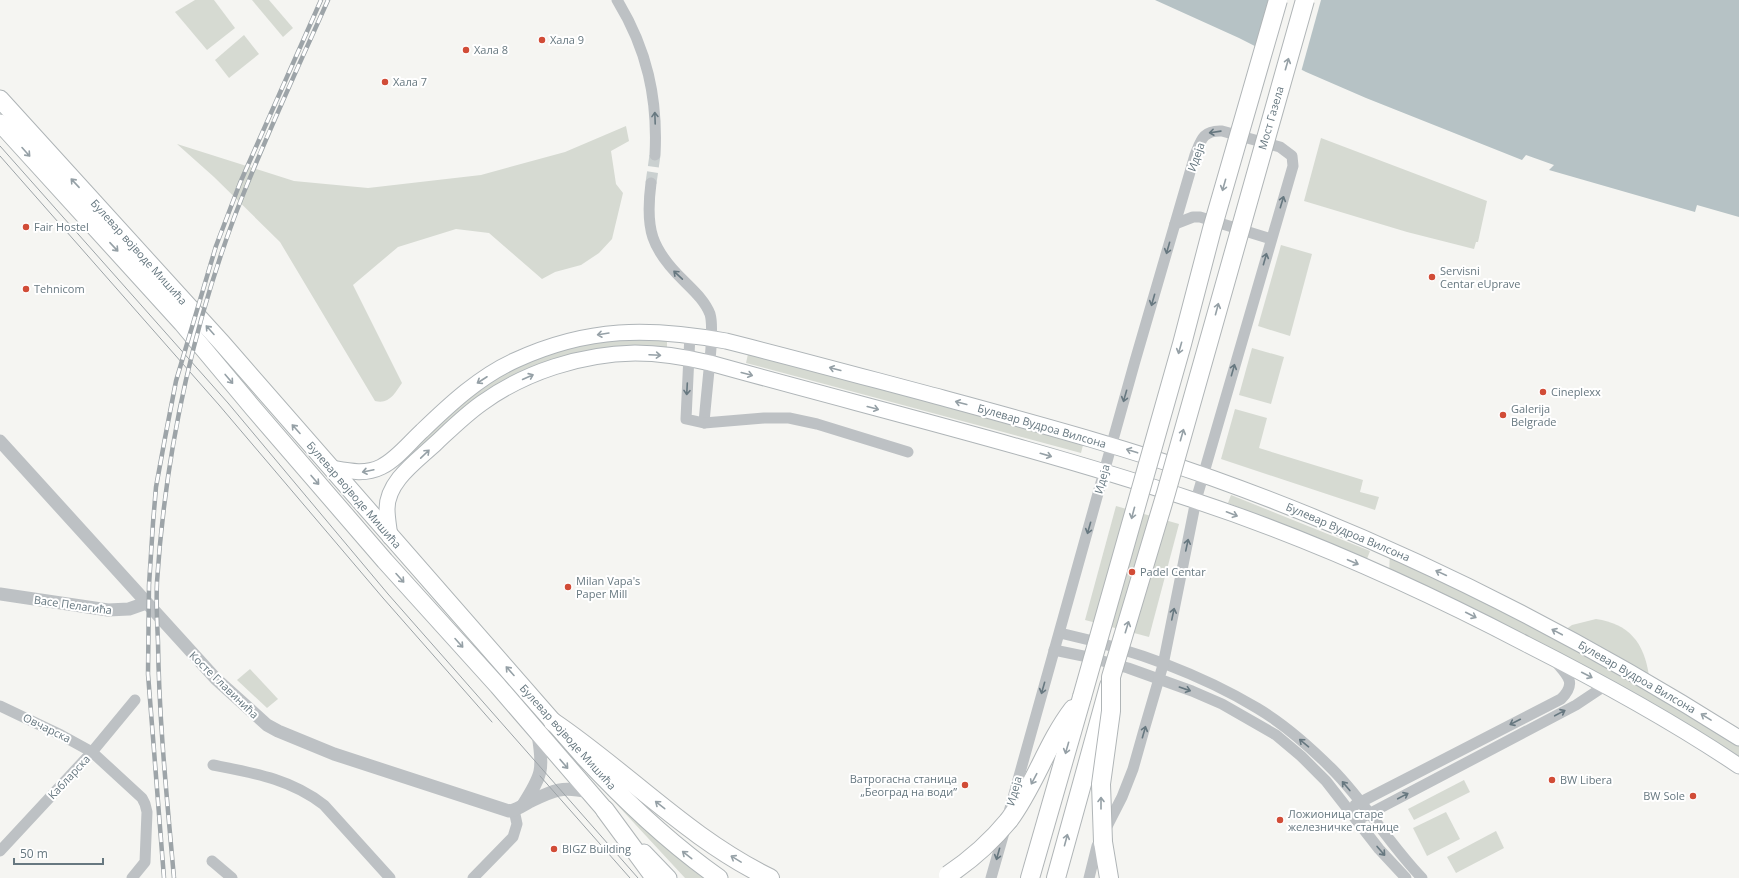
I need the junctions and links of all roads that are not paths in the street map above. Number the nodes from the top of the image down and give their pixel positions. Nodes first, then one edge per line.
1 (617, 0) edge
2 (1278, 0) edge
3 (1305, 0) edge
4 (0, 99) edge
5 (0, 123) edge
6 (654, 155) tunnel mouth
7 (650, 183) tunnel mouth
8 (1175, 224) junction
9 (1271, 239) junction
10 (690, 334) junction
11 (711, 338) junction
12 (689, 358) junction
13 (710, 362) junction
14 (704, 423) junction
15 (0, 442) edge
16 (1112, 445) junction
17 (908, 452) dead end
18 (331, 468) junction
19 (1104, 472) junction
20 (1203, 475) junction
21 (1196, 500) junction
22 (390, 537) junction
23 (0, 594) edge
24 (146, 604) junction
25 (1060, 632) junction
26 (1054, 650) junction
27 (1552, 657) junction
28 (1163, 665) junction
29 (1111, 677) junction
30 (1159, 679) junction
31 (1606, 685) junction
32 (1082, 697) junction
33 (135, 700) dead end
34 (0, 706) edge
35 (553, 722) junction
36 (538, 735) junction
37 (1739, 738) edge
38 (92, 752) junction
39 (213, 765) dead end
40 (1739, 766) edge
41 (589, 792) junction
42 (1360, 802) junction
43 (518, 808) junction
44 (1348, 809) junction
45 (605, 810) junction
46 (1368, 814) junction
47 (1357, 820) junction
48 (0, 851) edge
49 (212, 861) dead end
50 (944, 877) edge
51 (132, 878) edge
52 (232, 878) edge
53 (390, 878) edge
54 (473, 878) edge
55 (655, 878) edge
56 (669, 878) edge
57 (719, 878) edge
58 (770, 878) edge
59 (991, 878) edge
60 (1030, 878) edge
61 (1056, 878) edge
62 (1089, 878) edge
63 (1109, 878) edge
64 (1406, 878) edge
65 (1422, 878) edge

6 -> 1 street
2 -> 32 highway, bridge
29 -> 3 highway, Мост Газела, bridge
18 -> 4 main road, Булевар војводе Мишића
5 -> 36 main road, Булевар војводе Мишића
11 -> 7 street
8 - 9 street
9 -> 8 street, Идеја
8 -> 16 street, Идеја
20 -> 9 street, Идеја
10 - 11 main road, Булевар Вудроа Вилсона
10 - 12 street
10 -> 18 main road, Булевар Вудроа Вилсона
11 - 13 street
16 -> 11 main road, Булевар Вудроа Вилсона
12 - 13 main road, Булевар Вудроа Вилсона
12 -> 14 street
22 -> 12 main road, Булевар Вудроа Вилсона
13 - 14 street
13 -> 19 main road, Булевар Вудроа Вилсона
14 - 17 street
15 - 24 street, Косте Главинића
16 - 19 street, Идеја
20 -> 16 main road, Булевар Вудроа Вилсона
18 - 22 main road, Булевар војводе Мишића
19 - 21 main road, Булевар Вудроа Вилсона
19 -> 25 street, Идеја
20 - 21 street, Идеја
37 -> 20 main road, Булевар Вудроа Вилсона
21 -> 27 main road, Булевар Вудроа Вилсона
28 -> 21 street, Идеја
35 -> 22 main road, Булевар војводе Мишића
23 - 24 street, Васе Пелагића
24 - 43 street, Косте Главинића
25 - 26 street, Идеја
25 - 28 street
26 - 30 street
26 -> 59 street, Идеја
27 -> 31 main road, Булевар Вудроа Вилсона
27 -> 42 street
28 - 30 street, Идеја
42 -> 28 street
61 -> 29 highway, Мост Газела, bridge
63 -> 29 highway, bridge
30 -> 44 street
62 -> 30 street, Идеја
31 - 40 main road, Булевар Вудроа Вилсона
46 -> 31 street
32 -> 50 highway, bridge
32 -> 60 highway
33 - 38 street, Кабларска
34 - 38 street, Овчарска
57 -> 35 main road, Булевар војводе Мишића
58 -> 35 highway
36 -> 41 main road, Булевар војводе Мишића
36 - 43 street
38 - 48 street, Кабларска
38 - 51 street, Овчарска
39 - 53 street
41 - 43 street
41 - 45 main road, Булевар војводе Мишића
42 - 44 street
42 - 46 street
43 - 54 street
44 - 47 street
45 - 55 highway
45 - 56 main road, Булевар војводе Мишића
46 - 47 street
46 - 65 street
47 -> 64 street
49 - 52 street

